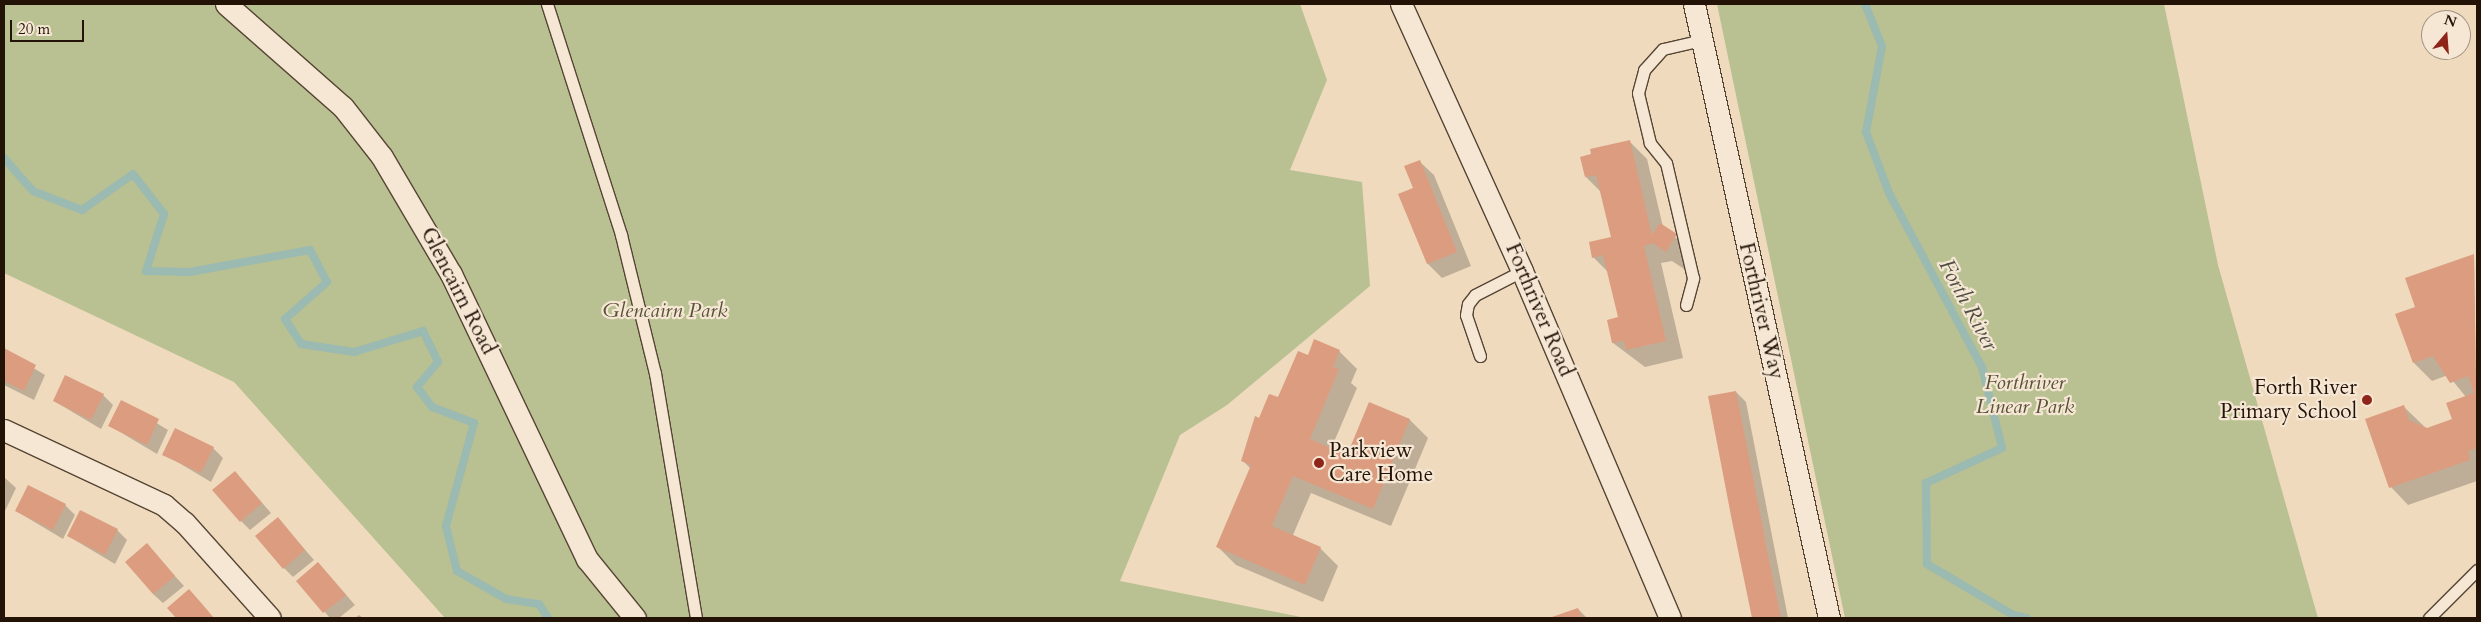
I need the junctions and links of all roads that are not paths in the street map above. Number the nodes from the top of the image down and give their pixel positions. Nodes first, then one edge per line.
1 (226, 4) edge
2 (547, 4) edge
3 (1401, 4) edge
4 (1694, 4) edge
5 (1702, 40) junction
6 (1522, 270) junction
7 (1686, 305) dead end
8 (1480, 356) dead end
9 (4, 430) edge
10 (2477, 570) edge
11 (270, 618) edge
12 (635, 618) edge
13 (698, 618) edge
14 (1670, 618) edge
15 (1829, 618) edge
16 (2429, 618) edge

1 - 12 street, Glencairn Road
2 - 13 lane
3 - 6 street, Forthriver Road
4 - 5 street, Forthriver Way
5 - 7 lane
5 - 15 street, Forthriver Way
6 - 8 lane
6 - 14 street, Forthriver Road
9 - 11 street
10 - 16 lane

